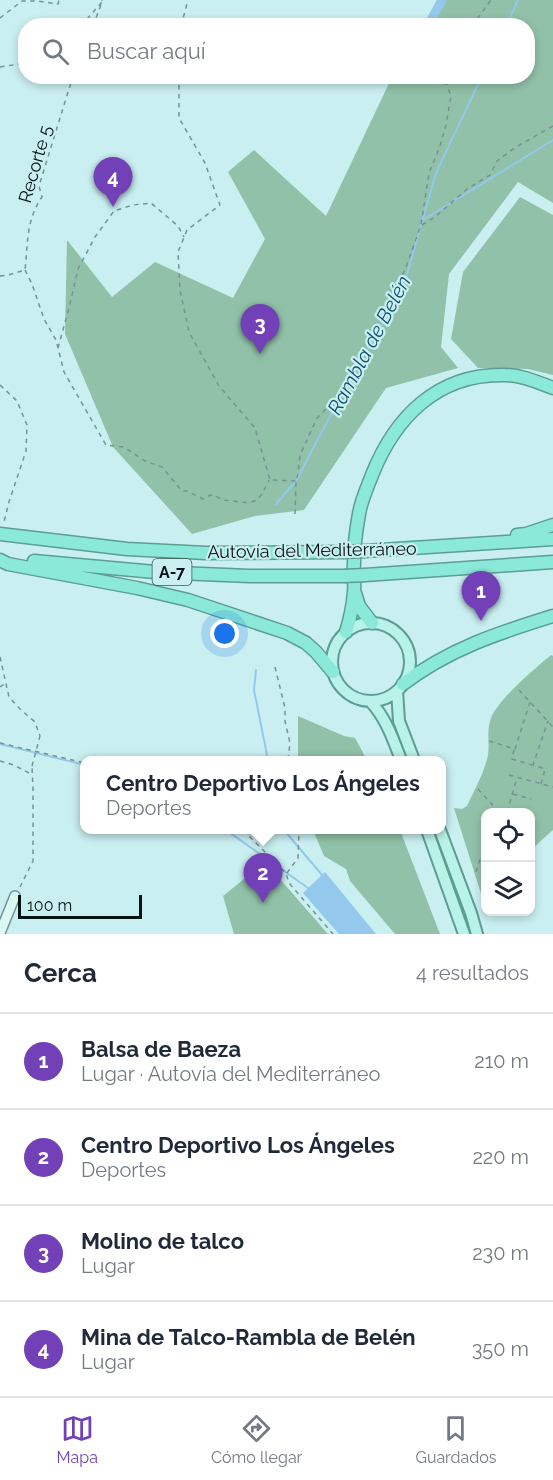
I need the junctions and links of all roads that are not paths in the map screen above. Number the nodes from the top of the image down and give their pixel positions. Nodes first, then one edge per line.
1 (550, 388) edge
2 (553, 525) edge
3 (0, 534) edge
4 (553, 539) edge
5 (491, 544) junction
6 (0, 558) edge
7 (553, 562) edge
8 (354, 591) junction
9 (553, 616) edge
10 (372, 623) junction
11 (346, 632) junction
12 (333, 672) junction
13 (400, 688) junction
14 (370, 701) junction
15 (399, 756) edge
16 (412, 756) edge
17 (428, 834) edge
18 (441, 834) edge
19 (15, 896) road end
20 (0, 933) edge
21 (464, 934) edge
22 (477, 934) edge

1 - 8 highway
2 - 5 highway
3 - 5 highway, Autovía del Mediterráneo / A-7, bridge
4 - 5 highway, Autovía del Mediterráneo / A-7
6 - 7 highway, Autovía del Mediterráneo / A-7, bridge
6 - 12 highway
8 - 10 highway
8 - 11 highway
9 - 13 highway
10 - 11 main road
10 - 13 main road
11 - 12 main road
12 - 14 main road
13 - 14 main road
13 - 16 main road
14 - 15 main road
17 - 21 main road
18 - 22 main road
19 - 20 street

